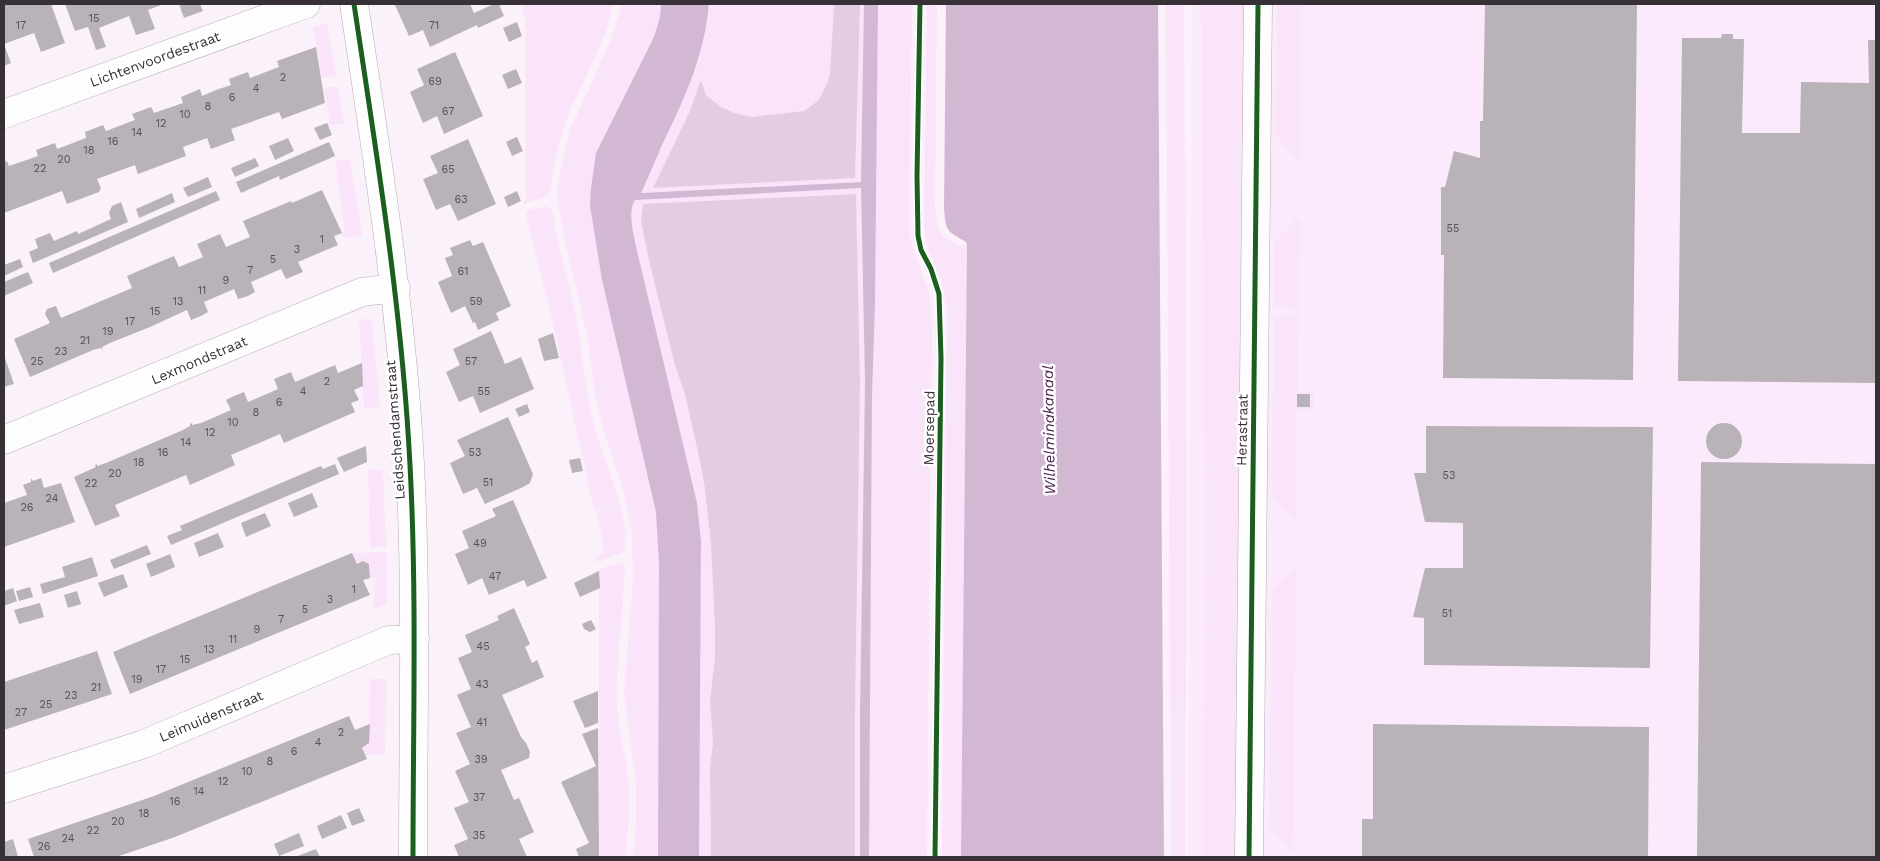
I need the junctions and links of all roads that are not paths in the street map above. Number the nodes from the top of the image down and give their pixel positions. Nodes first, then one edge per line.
1 (306, 4) edge
2 (354, 4) edge
3 (1258, 4) edge
4 (4, 114) edge
5 (396, 288) junction
6 (4, 440) edge
7 (415, 639) junction
8 (4, 789) edge
9 (413, 857) edge
10 (1250, 857) edge

1 - 4 street, Lichtenvoordestraat
2 - 5 street, Leidschendamstraat
3 - 10 street, Herastraat
5 - 6 street, Lexmondstraat
5 - 7 street, Leidschendamstraat
7 - 8 street, Leimuidenstraat
7 - 9 street, Leidschendamstraat

